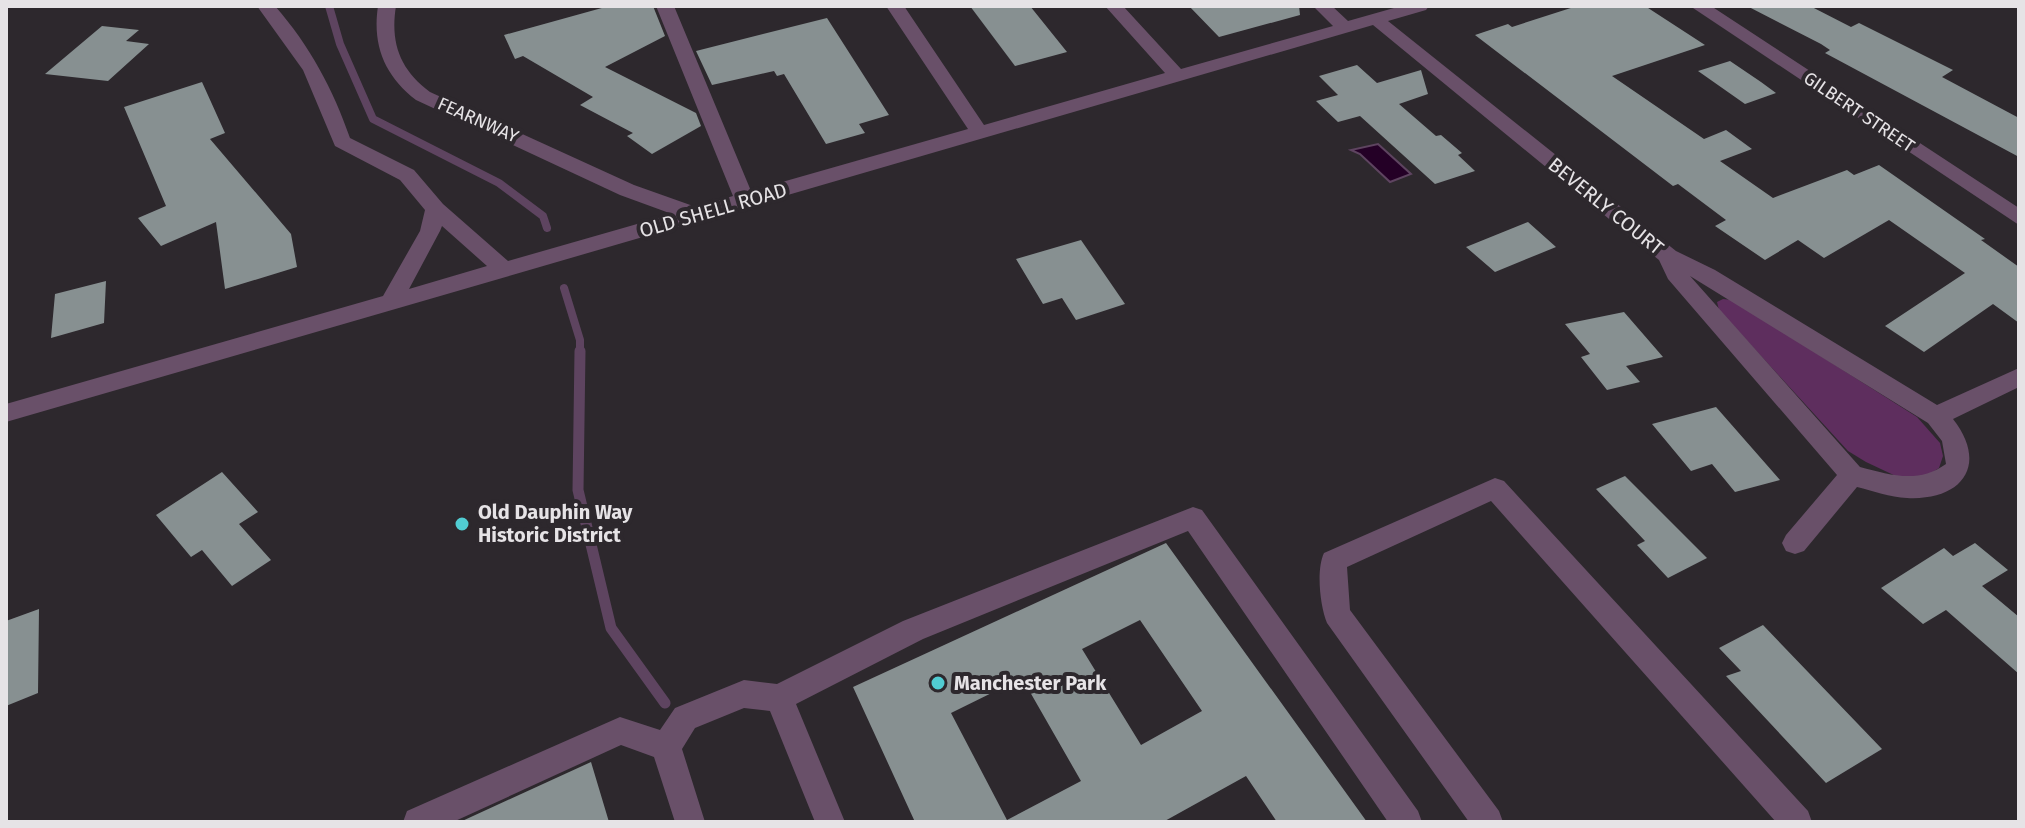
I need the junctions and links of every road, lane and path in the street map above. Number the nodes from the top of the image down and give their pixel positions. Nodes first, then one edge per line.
1 (266, 6) edge
2 (387, 6) edge
3 (665, 6) edge
4 (895, 6) edge
5 (1114, 6) edge
6 (1322, 6) edge
7 (1420, 6) edge
8 (1699, 6) edge
9 (1377, 20) junction
10 (1346, 29) junction
11 (1178, 77) junction
12 (981, 134) junction
13 (627, 190) junction
14 (745, 201) junction
15 (436, 209) junction
16 (697, 215) junction
17 (2019, 218) edge
18 (624, 235) junction
19 (1668, 256) junction
20 (505, 270) junction
21 (391, 302) junction
22 (2019, 377) edge
23 (6, 413) edge
24 (1936, 416) junction
25 (1852, 475) junction
26 (1795, 543) dead end
27 (779, 698) junction
28 (666, 747) junction
29 (418, 822) edge
30 (690, 822) edge
31 (830, 822) edge
32 (1407, 822) edge
33 (1488, 822) edge
34 (1797, 822) edge

1 - 15 street
2 - 13 street, FEARNWAY
3 - 14 street
4 - 12 street
5 - 11 street
6 - 10 street
7 - 9 street, OLD SHELL ROAD
8 - 17 street, GILBERT STREET
9 - 10 street, OLD SHELL ROAD
9 - 19 street, BEVERLY COURT
10 - 11 street, OLD SHELL ROAD
11 - 12 street, OLD SHELL ROAD
12 - 14 street, OLD SHELL ROAD
13 - 16 street, FEARNWAY
13 - 18 street
14 - 16 street, OLD SHELL ROAD
15 - 20 street
15 - 21 street
16 - 18 street, OLD SHELL ROAD
18 - 20 street, OLD SHELL ROAD
19 - 24 street, BEVERLY COURT
19 - 25 street
20 - 21 street, OLD SHELL ROAD
21 - 23 street, OLD SHELL ROAD
22 - 24 street
24 - 25 street, BEVERLY COURT
25 - 26 street
27 - 28 street
27 - 31 street
27 - 32 street
28 - 29 street
28 - 30 street
33 - 34 street

